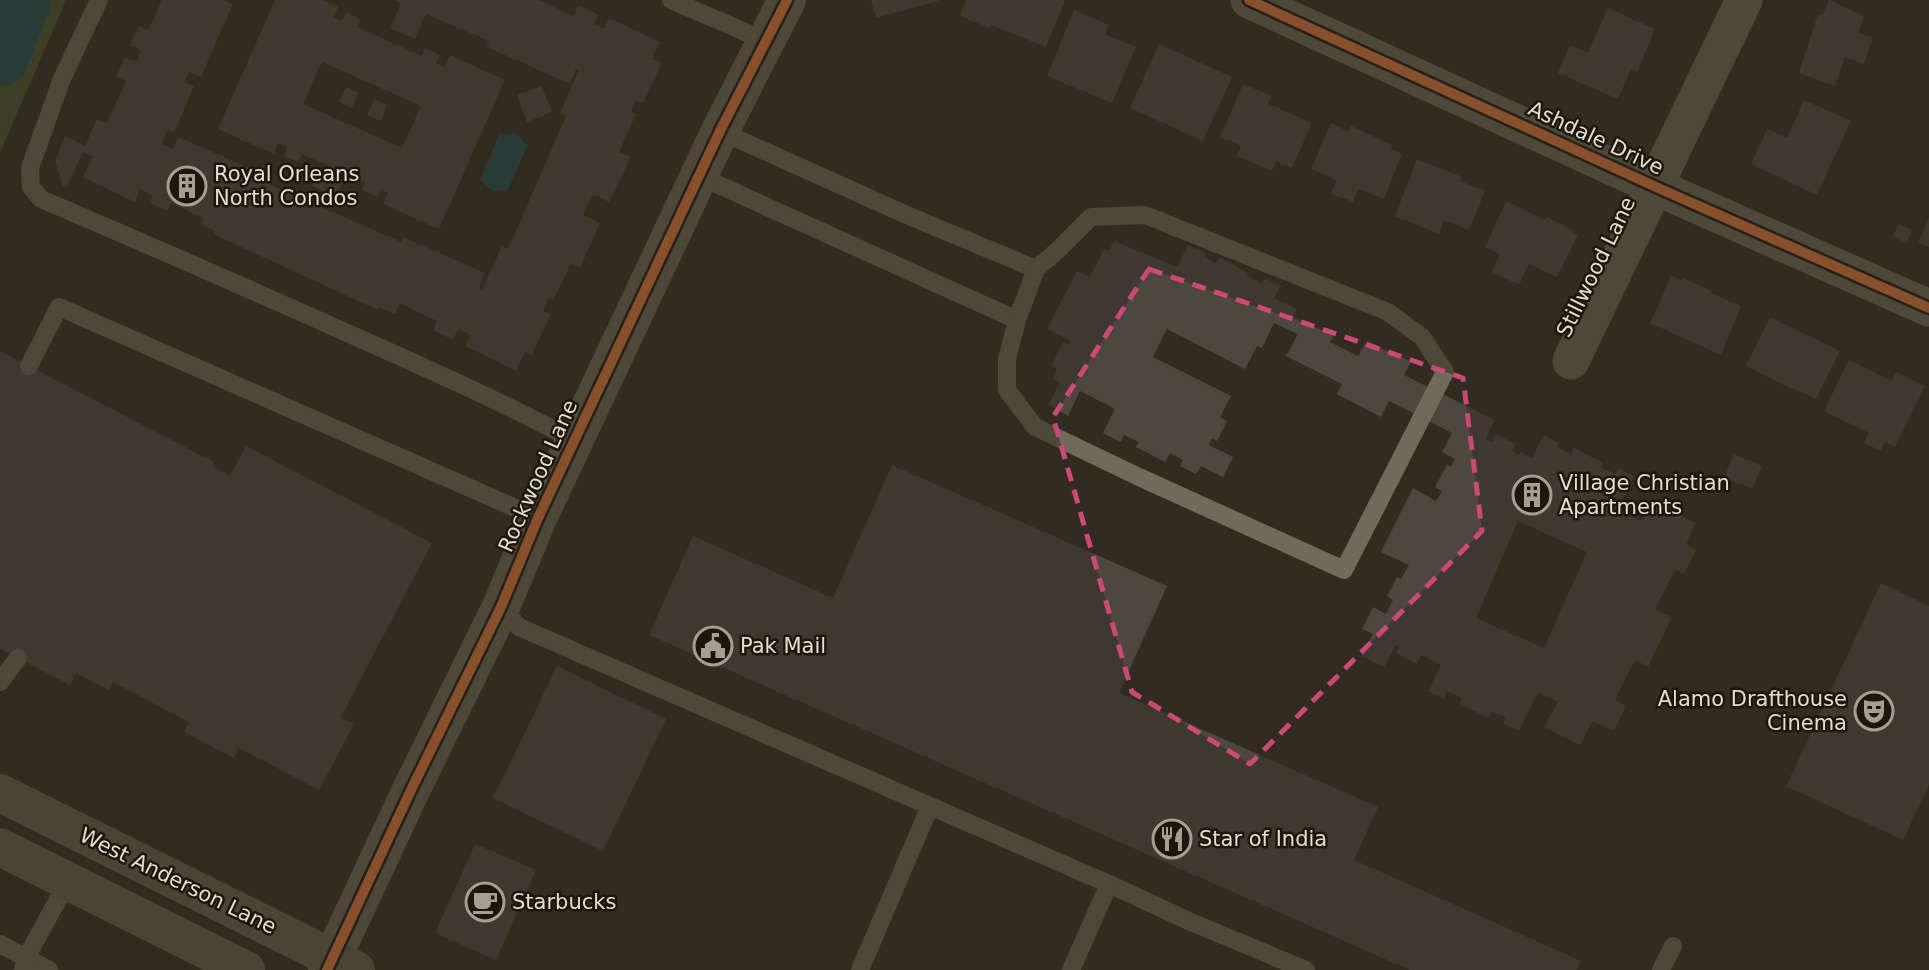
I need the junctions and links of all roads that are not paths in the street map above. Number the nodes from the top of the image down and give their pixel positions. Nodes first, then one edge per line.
1 (99, 0) edge
2 (671, 0) edge
3 (787, 0) edge
4 (1744, 0) edge
5 (1263, 3) edge
6 (766, 41) junction
7 (720, 131) junction
8 (699, 176) junction
9 (1656, 187) junction
10 (1036, 269) junction
11 (1929, 308) edge
12 (1017, 320) junction
13 (1572, 361) dead end
14 (29, 366) dead end
15 (575, 440) junction
16 (538, 518) junction
17 (501, 607) junction
18 (18, 658) dead end
19 (0, 682) edge
20 (0, 793) edge
21 (930, 806) junction
22 (0, 847) edge
23 (68, 881) junction
24 (1109, 884) junction
25 (0, 944) edge
26 (1673, 946) dead end
27 (24, 964) edge
28 (339, 966) edge
29 (49, 970) edge
30 (246, 970) edge
31 (860, 970) edge
32 (1071, 970) edge
33 (1306, 970) edge
34 (1661, 970) edge

1 - 15 lane
2 - 6 lane
3 - 6 street, Rockwood Lane
4 - 9 street, Stillwood Lane
5 - 9 street, Ashdale Drive
6 - 7 street, Rockwood Lane
7 - 8 street, Rockwood Lane
7 - 10 lane
8 - 12 lane
8 - 15 street, Rockwood Lane
9 - 11 street, Ashdale Drive
9 - 13 street, Stillwood Lane
10 - 12 lane
10 - 12 lane
14 - 16 lane
15 - 16 street, Rockwood Lane
16 - 17 street, Rockwood Lane
17 - 21 lane
17 - 28 street, Rockwood Lane
18 - 19 lane
20 - 28 main road, West Anderson Lane
21 - 24 lane
21 - 31 lane
22 - 23 main road
23 - 27 lane
23 - 30 main road
24 - 32 lane
24 - 33 lane
25 - 27 lane
26 - 34 lane
27 - 29 lane

